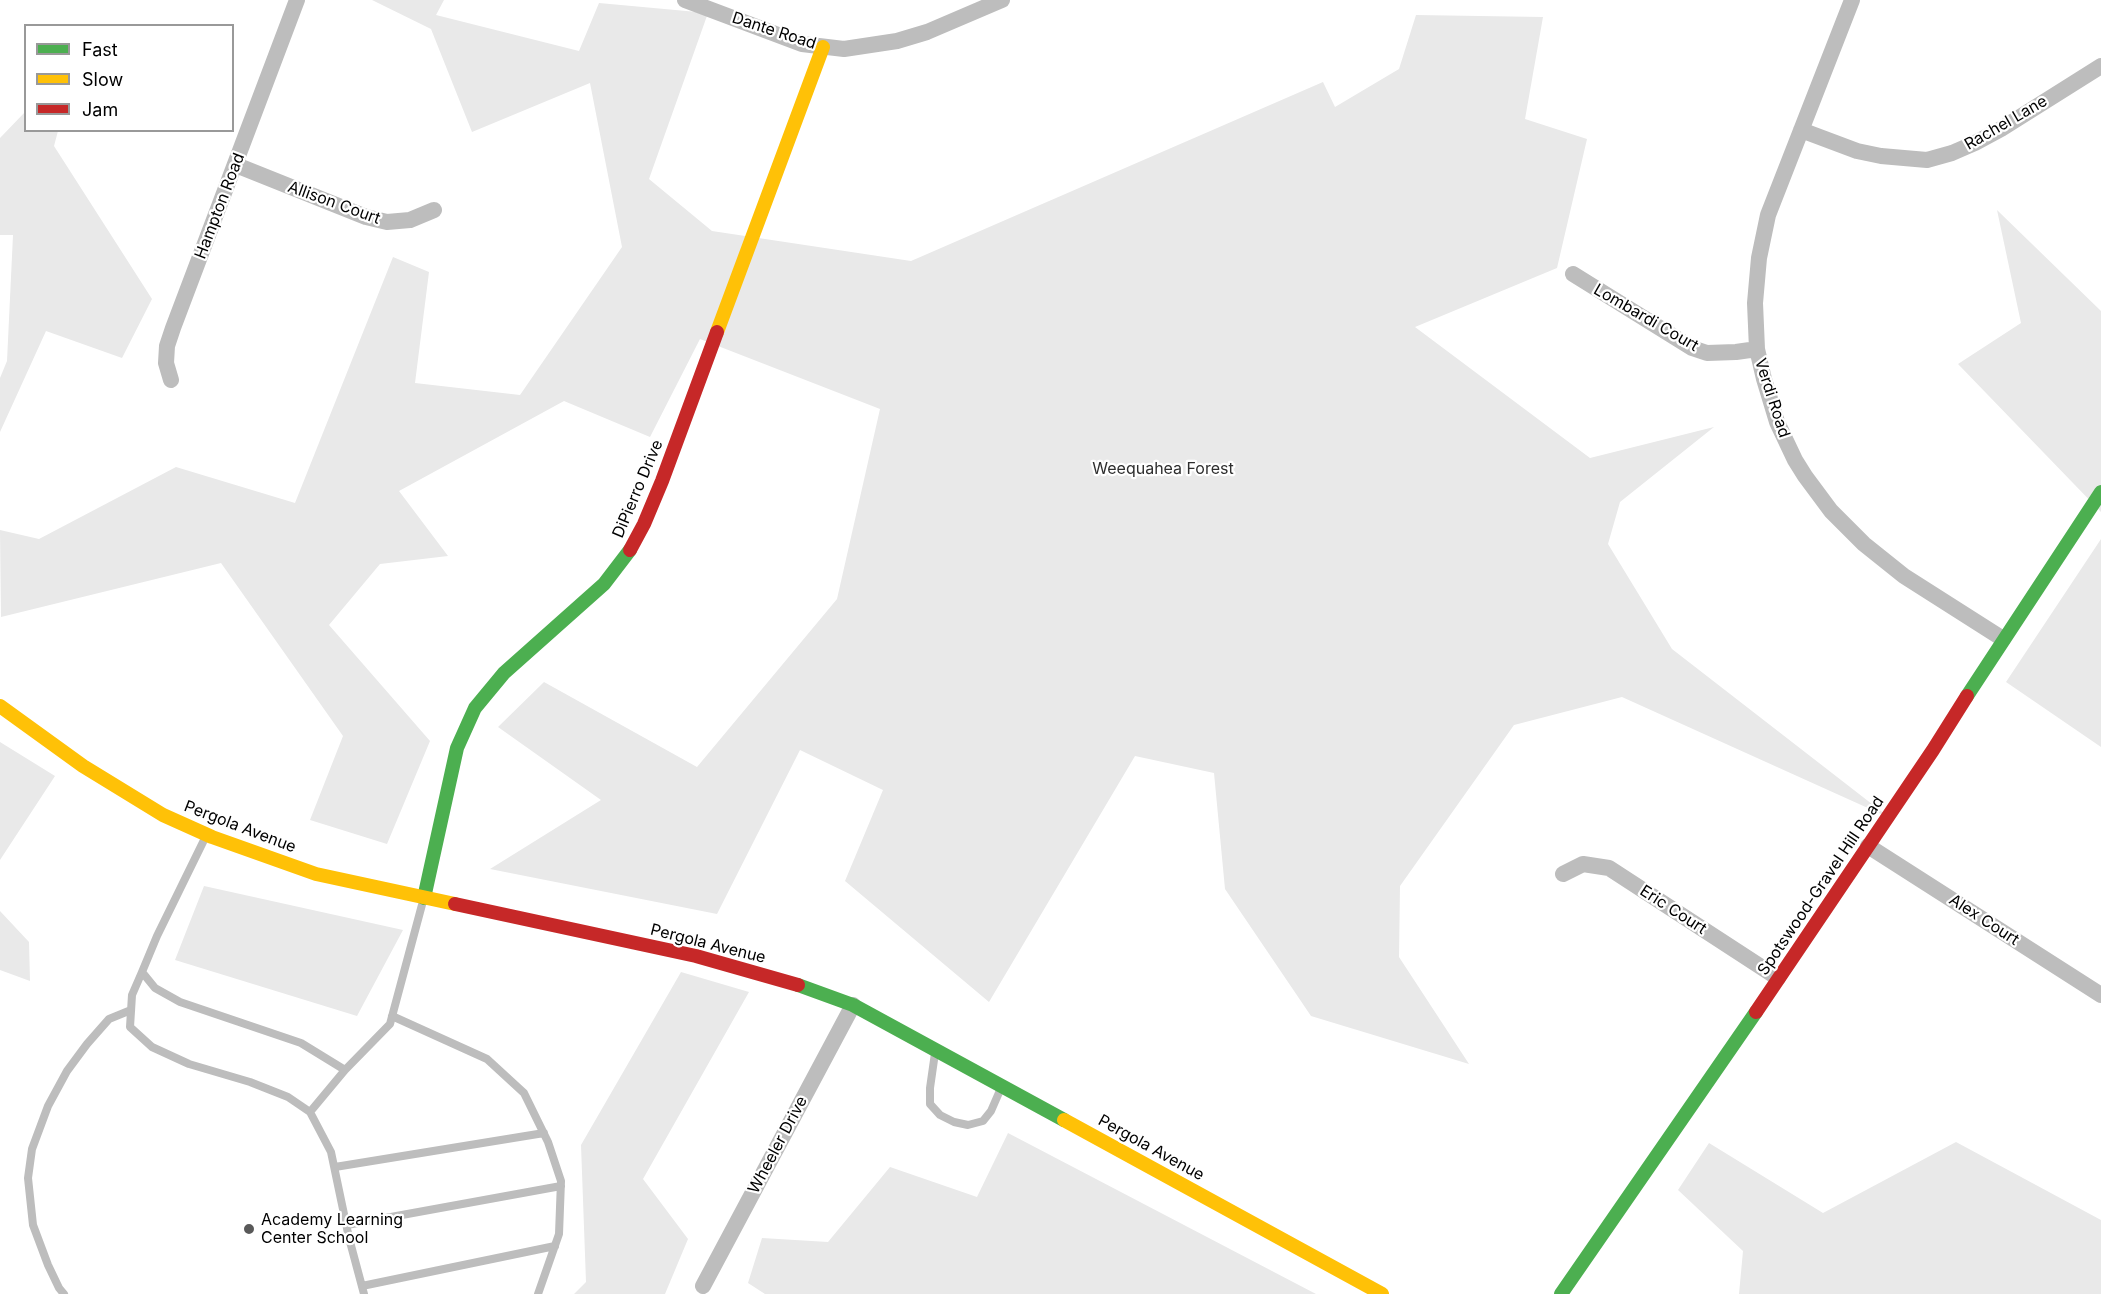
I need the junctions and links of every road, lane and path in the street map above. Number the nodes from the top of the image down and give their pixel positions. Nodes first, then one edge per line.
1 (297, 0) edge
2 (685, 0) edge
3 (1002, 0) edge
4 (1852, 0) edge
5 (823, 47) junction
6 (2101, 66) edge
7 (1801, 130) junction
8 (236, 165) junction
9 (434, 210) dead end
10 (1573, 274) dead end
11 (1757, 350) junction
12 (171, 380) dead end
13 (2101, 492) edge
14 (2003, 639) junction
15 (0, 706) edge
16 (207, 834) junction
17 (1868, 846) junction
18 (1563, 874) dead end
19 (424, 898) junction
20 (142, 972) junction
21 (1778, 978) junction
22 (2101, 995) edge
23 (853, 1005) junction
24 (131, 1010) junction
25 (392, 1016) junction
26 (935, 1049) junction
27 (345, 1070) junction
28 (1002, 1085) junction
29 (310, 1112) junction
30 (543, 1133) junction
31 (335, 1167) junction
32 (561, 1186) junction
33 (346, 1225) junction
34 (555, 1246) junction
35 (703, 1286) dead end
36 (363, 1290) edge
37 (64, 1294) edge
38 (538, 1294) edge
39 (1382, 1294) edge
40 (1561, 1294) edge

1 - 8 street, Hampton Road
2 - 5 street, Dante Road
3 - 5 street, Dante Road
4 - 7 street, Verdi Road
5 - 19 street, DiPierro Drive
6 - 7 street, Rachel Lane
7 - 11 street, Verdi Road
8 - 9 street, Allison Court
8 - 12 street, Hampton Road
10 - 11 street, Lombardi Court
11 - 14 street, Verdi Road
13 - 14 street, Spotswood-Gravel Hill Road
14 - 17 street, Spotswood-Gravel Hill Road
15 - 16 street, Pergola Avenue
16 - 19 street, Pergola Avenue
16 - 20 lane
17 - 21 street, Spotswood-Gravel Hill Road
17 - 22 street, Alex Court
18 - 21 street, Eric Court
19 - 23 street, Pergola Avenue
19 - 25 lane
20 - 24 lane
20 - 27 lane
21 - 40 street, Spotswood-Gravel Hill Road
23 - 26 street, Pergola Avenue
23 - 35 street, Wheeler Drive
24 - 29 lane
24 - 37 lane
25 - 27 lane
25 - 30 lane
26 - 28 street, Pergola Avenue
26 - 28 lane
27 - 29 lane
28 - 39 street, Pergola Avenue
29 - 31 lane
30 - 31 lane
30 - 32 lane
31 - 33 lane
32 - 33 lane
32 - 34 lane
33 - 36 lane
34 - 36 lane
34 - 38 lane

